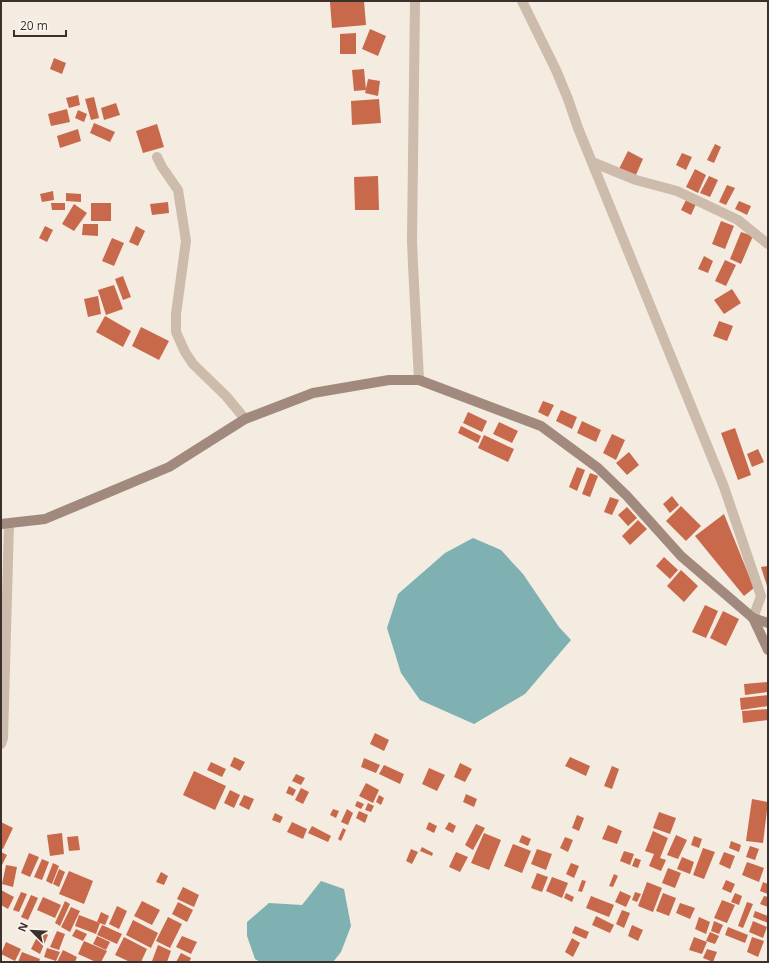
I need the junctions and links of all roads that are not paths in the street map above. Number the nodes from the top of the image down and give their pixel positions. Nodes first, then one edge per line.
1 (415, 1) edge
2 (522, 1) edge
3 (158, 157) dead end
4 (592, 162) junction
5 (768, 244) edge
6 (419, 380) junction
7 (245, 419) junction
8 (5, 524) edge
9 (753, 618) junction
10 (768, 623) edge
11 (768, 650) edge
12 (1, 744) edge

1 - 6 street
2 - 4 street
3 - 7 street
4 - 5 street
4 - 9 street
6 - 7 street
6 - 9 street
7 - 8 street
8 - 12 street
9 - 10 street
9 - 11 street

